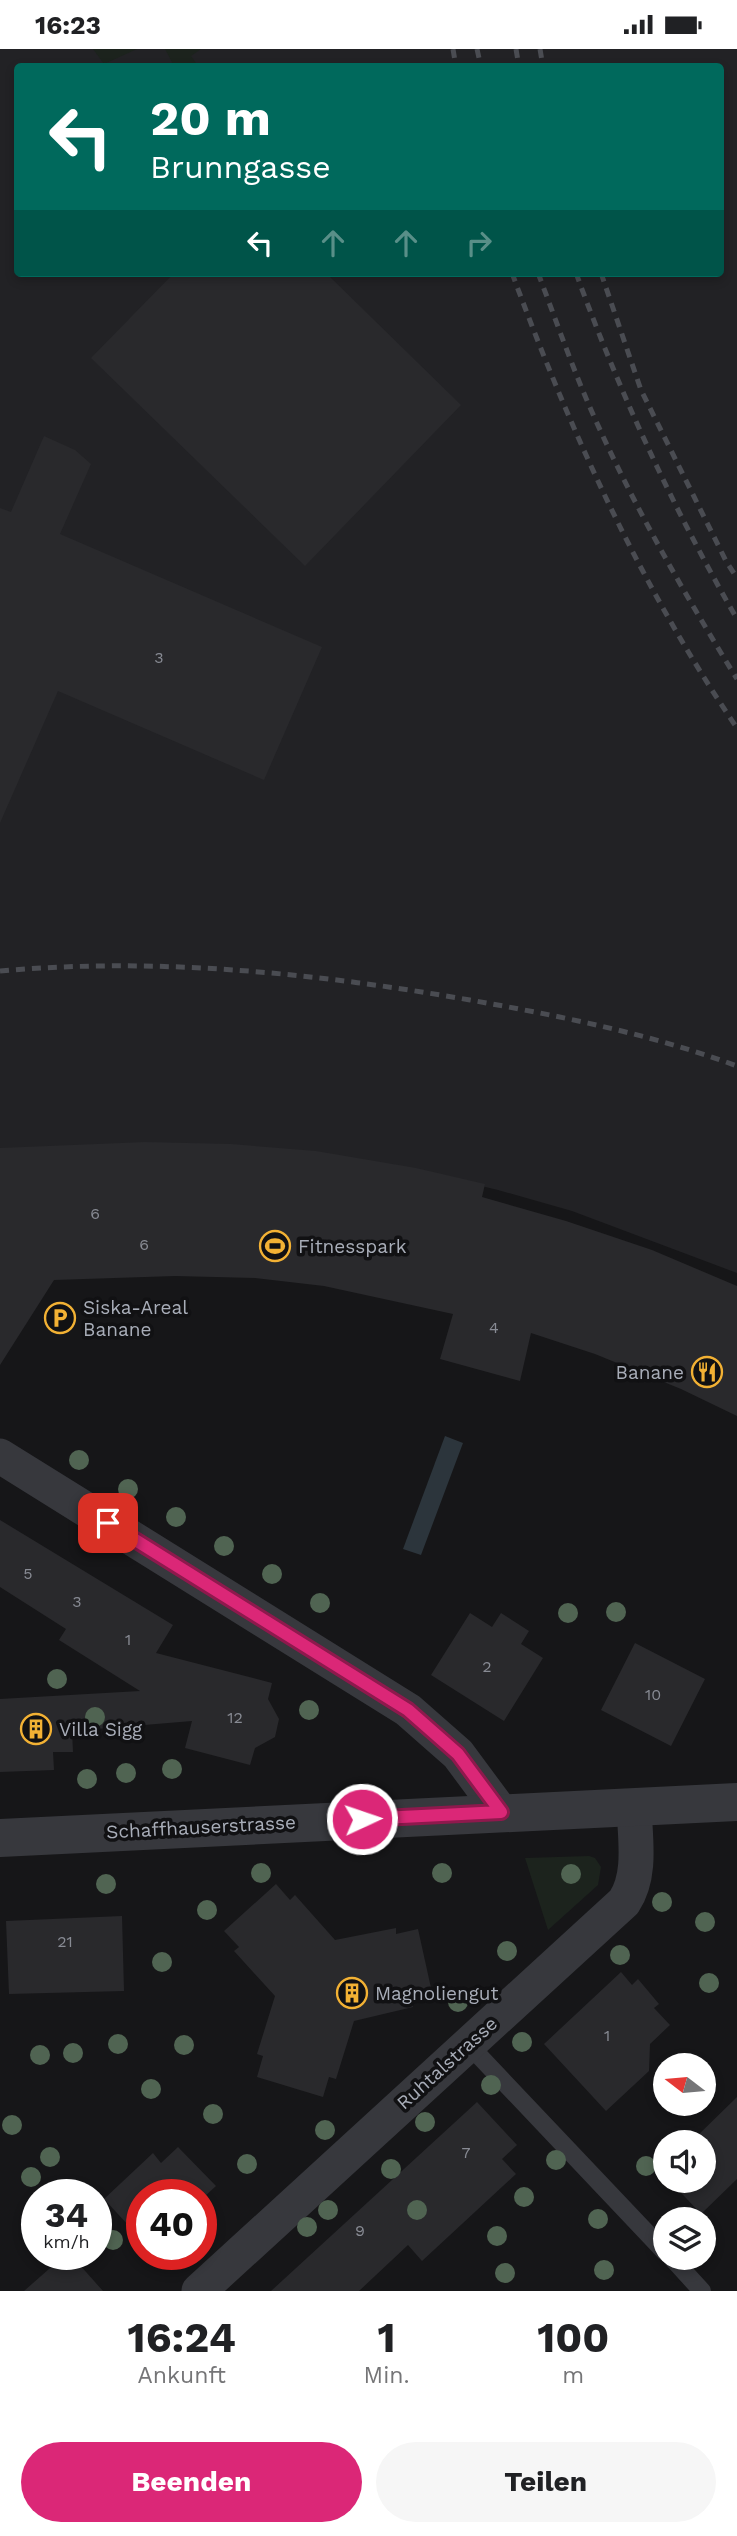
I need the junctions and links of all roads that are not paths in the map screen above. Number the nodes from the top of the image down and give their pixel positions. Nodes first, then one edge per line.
1 (0, 1456) edge
2 (737, 1802) edge
3 (634, 1807) junction
4 (501, 1812) junction
5 (0, 1837) edge
6 (468, 2043) junction
7 (653, 2239) edge
8 (683, 2270) edge
9 (199, 2291) edge
10 (702, 2291) edge

1 - 4 street
2 - 3 street, Schaffhauserstrasse
3 - 4 street, Schaffhauserstrasse
3 - 6 street, Ruhtalstrasse
4 - 5 street, Schaffhauserstrasse
6 - 7 lane
6 - 9 street, Ruhtalstrasse
8 - 10 lane

